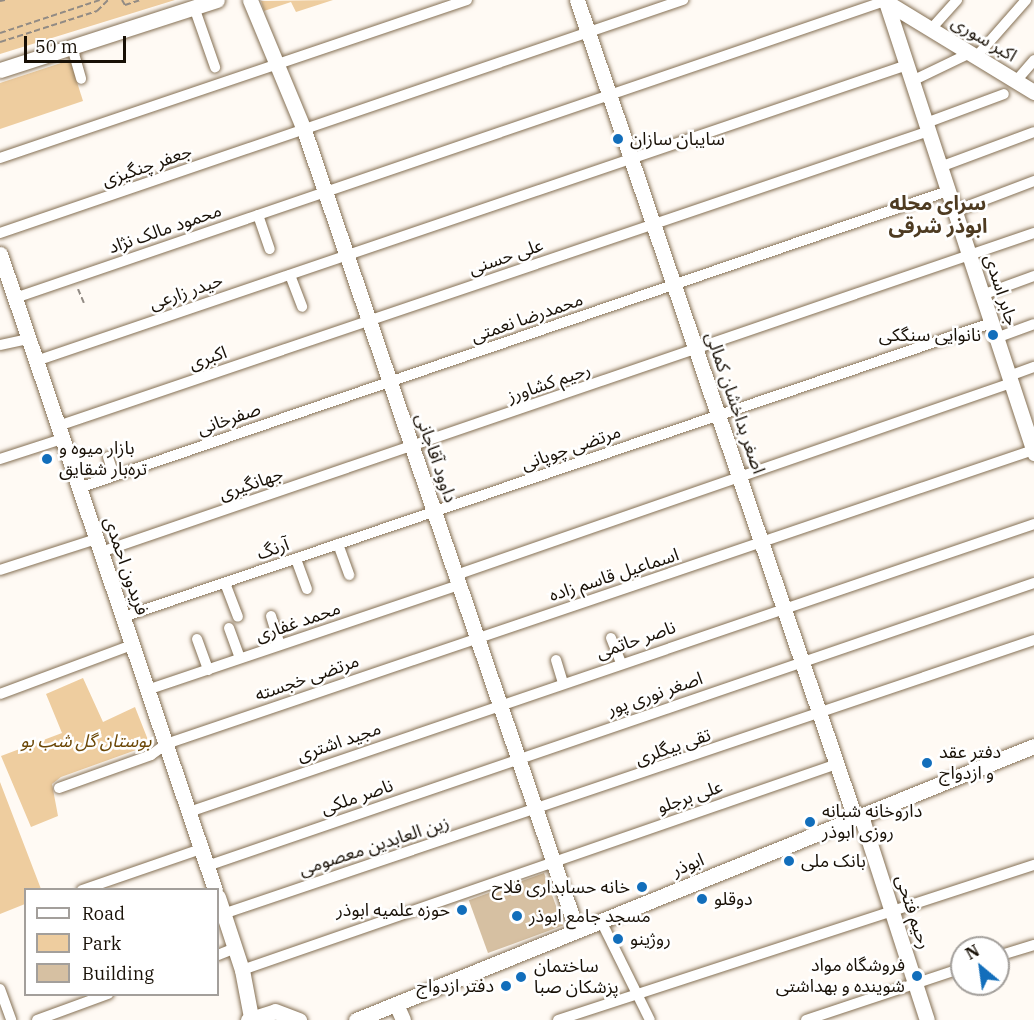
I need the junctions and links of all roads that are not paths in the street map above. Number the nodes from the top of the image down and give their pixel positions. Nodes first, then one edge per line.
1 (217, 0) edge
2 (250, 0) edge
3 (466, 0) edge
4 (577, 0) edge
5 (683, 0) edge
6 (957, 0) edge
7 (1026, 0) edge
8 (886, 1) edge
9 (193, 3) edge
10 (931, 30) junction
11 (588, 33) junction
12 (71, 44) junction
13 (973, 55) junction
14 (1034, 60) edge
15 (0, 61) edge
16 (277, 64) junction
17 (907, 65) junction
18 (215, 67) dead end
19 (0, 69) edge
20 (81, 79) dead end
21 (912, 81) junction
22 (1016, 81) junction
23 (1034, 92) edge
24 (1004, 94) dead end
25 (609, 96) junction
26 (927, 127) junction
27 (304, 130) junction
28 (1034, 132) edge
29 (0, 158) edge
30 (631, 159) junction
31 (940, 167) junction
32 (1034, 181) edge
33 (948, 191) junction
34 (326, 192) junction
35 (955, 211) junction
36 (258, 215) junction
37 (653, 224) junction
38 (0, 233) edge
39 (1034, 233) edge
40 (270, 249) dead end
41 (0, 254) edge
42 (347, 255) junction
43 (970, 258) junction
44 (290, 274) junction
45 (1034, 276) edge
46 (674, 285) junction
47 (982, 295) junction
48 (15, 298) junction
49 (302, 307) dead end
50 (369, 321) junction
51 (991, 322) junction
52 (1034, 324) edge
53 (996, 338) junction
54 (28, 339) junction
55 (0, 345) edge
56 (696, 351) junction
57 (36, 361) junction
58 (1034, 367) edge
59 (1010, 379) junction
60 (390, 382) junction
61 (718, 415) junction
62 (1029, 421) edge
63 (60, 433) junction
64 (412, 447) junction
65 (1034, 452) edge
66 (108, 457) dead end
67 (0, 459) edge
68 (114, 476) junction
69 (740, 480) junction
70 (79, 488) junction
71 (434, 512) junction
72 (1034, 524) edge
73 (338, 544) junction
74 (762, 544) junction
75 (98, 545) junction
76 (296, 559) junction
77 (0, 570) edge
78 (349, 575) dead end
79 (458, 580) junction
80 (225, 583) junction
81 (1034, 583) edge
82 (308, 589) dead end
83 (784, 608) junction
84 (238, 616) dead end
85 (271, 616) dead end
86 (123, 617) junction
87 (229, 628) dead end
88 (477, 637) junction
89 (611, 638) dead end
90 (197, 639) dead end
91 (1034, 640) edge
92 (132, 645) junction
93 (280, 645) junction
94 (240, 658) junction
95 (556, 660) dead end
96 (802, 660) junction
97 (621, 663) junction
98 (208, 670) junction
99 (563, 682) junction
100 (147, 690) junction
101 (0, 693) edge
102 (500, 704) junction
103 (820, 715) junction
104 (166, 744) junction
105 (1034, 746) edge
106 (518, 758) junction
107 (837, 764) junction
108 (59, 788) dead end
109 (536, 810) junction
110 (189, 812) junction
111 (858, 817) junction
112 (201, 849) junction
113 (553, 860) junction
114 (1034, 865) edge
115 (207, 866) junction
116 (88, 888) edge
117 (214, 888) edge
118 (219, 900) edge
119 (891, 909) junction
120 (223, 914) junction
121 (602, 921) junction
122 (577, 931) junction
123 (1034, 945) edge
124 (235, 948) junction
125 (1010, 952) edge
126 (219, 955) edge
127 (242, 970) junction
128 (950, 972) edge
129 (915, 983) junction
130 (0, 989) edge
131 (636, 993) junction
132 (103, 996) edge
133 (396, 1004) junction
134 (250, 1018) edge
135 (11, 1020) edge
136 (37, 1020) edge
137 (299, 1020) edge
138 (356, 1020) edge
139 (403, 1020) edge
140 (558, 1020) edge
141 (650, 1020) edge
142 (806, 1020) edge
143 (927, 1020) edge

1 - 9 street
2 - 16 street, داوود آقاجانی
3 - 16 street
4 - 11 street, اصغر بداخشان کمالی
5 - 11 street, جعفر چنگیزی
6 - 10 street
7 - 13 street
8 - 10 street, اکبر سوری
8 - 17 street, جابر اسدی
8 - 25 street, محمود مالک نژاد
9 - 12 street
9 - 18 street
10 - 13 street, اکبر سوری
11 - 25 street, اصغر بداخشان کمالی
11 - 27 street, جعفر چنگیزی
12 - 15 street
12 - 19 street
12 - 20 street
13 - 21 street
13 - 22 street, اکبر سوری
14 - 22 street
16 - 27 street, داوود آقاجانی
16 - 29 street
17 - 21 street, جابر اسدی
17 - 30 street, حیدر زارعی
21 - 26 street, جابر اسدی
22 - 23 street, اکبر سوری
24 - 26 street, علی حسنی
25 - 30 street, اصغر بداخشان کمالی
25 - 34 street, محمود مالک نژاد
26 - 31 street, جابر اسدی
26 - 37 street, علی حسنی
27 - 34 street, داوود آقاجانی
27 - 38 street, جعفر چنگیزی
28 - 31 street
30 - 37 street, اصغر بداخشان کمالی
30 - 42 street, حیدر زارعی
31 - 33 street, جابر اسدی
32 - 35 street
33 - 35 street, جابر اسدی
33 - 46 street, محمدرضا نعمتی
34 - 36 street, محمود مالک نژاد
34 - 42 street, داوود آقاجانی
35 - 43 street, جابر اسدی
36 - 40 street
36 - 48 street, محمود مالک نژاد
37 - 46 street, اصغر بداخشان کمالی
37 - 50 street, علی حسنی
39 - 43 street, رحیم کشاورز
41 - 48 street, فریدون احمدی
42 - 44 street, حیدر زارعی
42 - 50 street, داوود آقاجانی
43 - 47 street, جابر اسدی
43 - 56 street, رحیم کشاورز
44 - 49 street
44 - 57 street, حیدر زارعی
45 - 47 street
46 - 56 street, اصغر بداخشان کمالی
46 - 60 street, محمدرضا نعمتی
47 - 51 street, جابر اسدی
48 - 54 street, فریدون احمدی
50 - 60 street, داوود آقاجانی
50 - 63 street, اکبری
51 - 53 street, جابر اسدی
51 - 61 street, مرتضی چوپانی
52 - 53 street
53 - 59 street, جابر اسدی
54 - 55 street
54 - 57 street, فریدون احمدی
56 - 61 street, اصغر بداخشان کمالی
56 - 64 street, رحیم کشاورز
57 - 63 street, فریدون احمدی
58 - 59 street, محمد غفاری
59 - 62 street, جابر اسدی
59 - 69 street, محمد غفاری
60 - 64 street, داوود آقاجانی
60 - 68 street, صفرخانی
61 - 69 street, اصغر بداخشان کمالی
61 - 71 street, مرتضی چوپانی
62 - 65 street, جابر اسدی
63 - 67 street, اکبری
63 - 70 street, فریدون احمدی
64 - 71 street, داوود آقاجانی
64 - 75 street, جهانگیری
65 - 74 street, اسماعیل قاسم زاده
66 - 68 street
68 - 70 street, صفرخانی
69 - 74 street, اصغر بداخشان کمالی
69 - 79 street, محمد غفاری
70 - 75 street, فریدون احمدی
71 - 73 street, آرنگ
71 - 79 street, داوود آقاجانی
72 - 83 street, ناصر حاتمی
73 - 76 street, آرنگ
73 - 78 street
74 - 83 street, اصغر بداخشان کمالی
74 - 88 street, اسماعیل قاسم زاده
75 - 77 street, جهانگیری
75 - 86 street, فریدون احمدی
76 - 80 street, آرنگ
76 - 82 street
79 - 88 street, داوود آقاجانی
79 - 93 street, محمد غفاری
80 - 84 street
80 - 86 street, آرنگ
81 - 96 street, اصغر نوری پور
83 - 96 street, اصغر بداخشان کمالی
83 - 97 street, ناصر حاتمی
85 - 93 street
86 - 92 street, فریدون احمدی
87 - 94 street
88 - 102 street, داوود آقاجانی
88 - 104 street, مرتضی خجسته
89 - 97 street
90 - 98 street
91 - 103 street, تقی بیگلری
92 - 100 street, فریدون احمدی
92 - 101 street
93 - 94 street, محمد غفاری
94 - 98 street, محمد غفاری
95 - 99 street
96 - 103 street, اصغر بداخشان کمالی
96 - 106 street, اصغر نوری پور
97 - 99 street, ناصر حاتمی
98 - 100 street, محمد غفاری
99 - 102 street, ناصر حاتمی
100 - 104 street, فریدون احمدی
102 - 106 street, داوود آقاجانی
102 - 110 street, مجید اشتری
103 - 107 street, اصغر بداخشان کمالی
103 - 109 street, تقی بیگلری
104 - 108 street, مرتضی خجسته
104 - 110 street, فریدون احمدی
105 - 111 street, ابوذر
106 - 109 street, داوود آقاجانی
106 - 115 street, ناصر ملکی
107 - 111 street, اصغر بداخشان کمالی
107 - 113 street, علی برجلو
109 - 113 street, داوود آقاجانی
109 - 120 street, زین العابدین معصومی
110 - 112 street, فریدون احمدی
111 - 119 street, رحیم فتحی
111 - 121 street, ابوذر
112 - 115 street, فریدون احمدی
112 - 116 street
113 - 122 street, داوود آقاجانی
113 - 127 street, علی برجلو
114 - 119 street
115 - 117 street, فریدون احمدی
118 - 120 street
119 - 129 street, رحیم فتحی
119 - 131 street
120 - 124 street
121 - 122 street, ابوذر
121 - 131 street
122 - 133 street, ابوذر
123 - 125 street
124 - 126 street
124 - 127 street
127 - 134 street
128 - 129 street
129 - 142 street
129 - 143 street, رحیم فتحی
130 - 135 street
131 - 140 street
131 - 141 street
132 - 136 street
133 - 138 street, ابوذر
133 - 139 street
134 - 137 street

